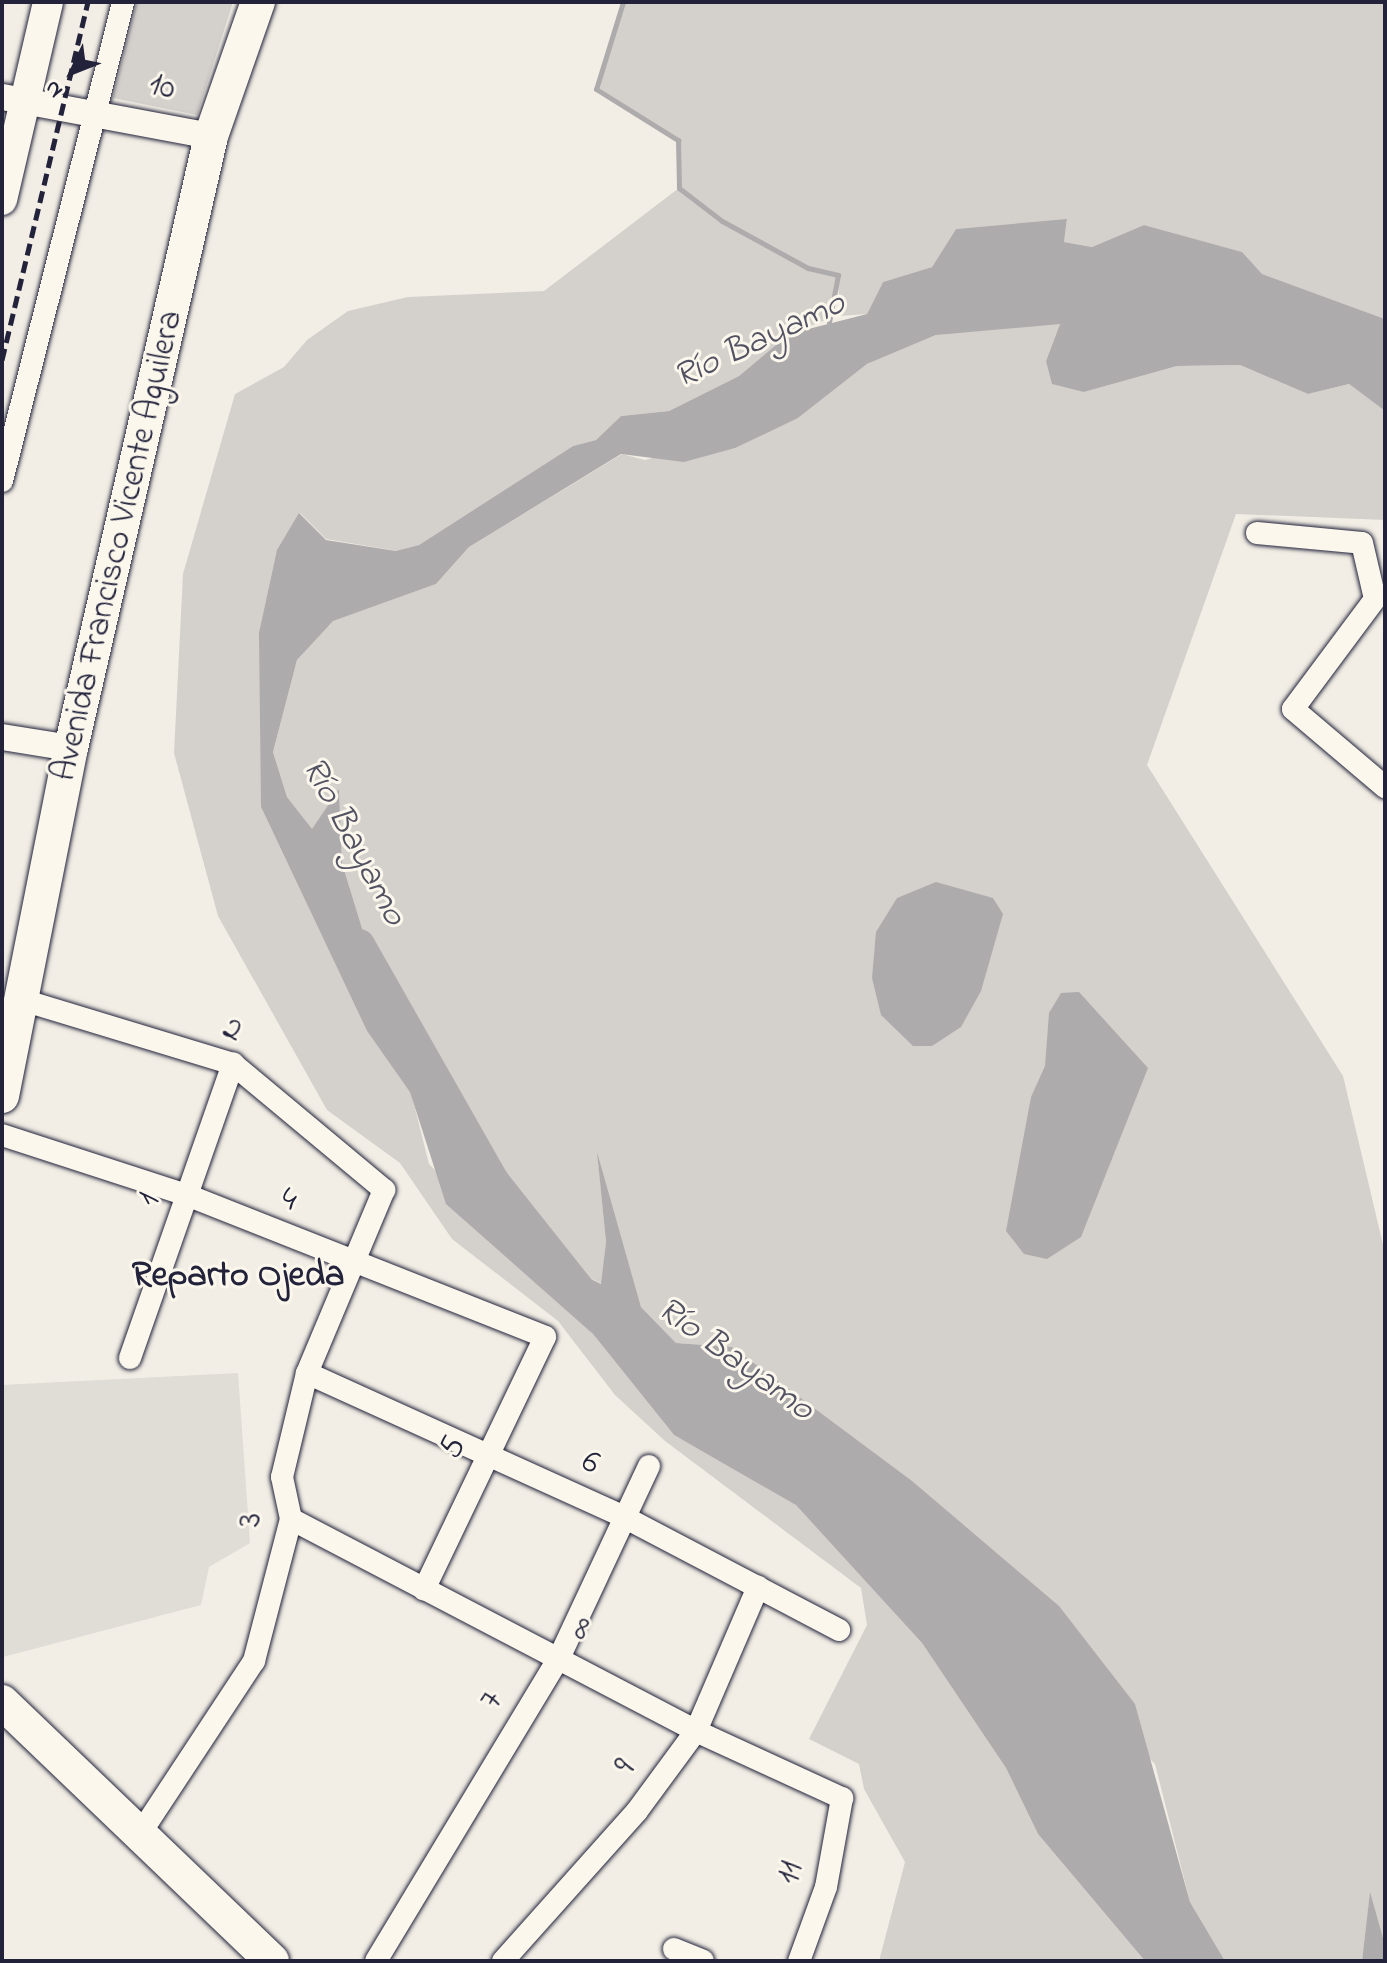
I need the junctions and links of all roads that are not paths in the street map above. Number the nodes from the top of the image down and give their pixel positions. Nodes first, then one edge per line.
1 (48, 2) edge
2 (123, 2) edge
3 (258, 2) edge
4 (14, 98) edge
5 (96, 110) junction
6 (211, 136) junction
7 (2, 200) edge
8 (2, 481) edge
9 (1257, 533) dead end
10 (2, 737) edge
11 (71, 748) junction
12 (1385, 787) edge
13 (19, 999) junction
14 (233, 1064) junction
15 (2, 1096) edge
16 (2, 1135) edge
17 (384, 1190) joint
18 (187, 1195) junction
19 (356, 1267) junction
20 (545, 1337) joint
21 (130, 1358) dead end
22 (307, 1373) junction
23 (488, 1455) junction
24 (649, 1466) dead end
25 (624, 1517) junction
26 (291, 1519) junction
27 (758, 1587) junction
28 (424, 1589) junction
29 (839, 1630) dead end
30 (559, 1658) junction
31 (2, 1702) edge
32 (696, 1731) junction
33 (842, 1798) joint
34 (140, 1834) junction
35 (674, 1949) dead end
36 (272, 1961) edge
37 (376, 1961) edge
38 (503, 1961) edge
39 (703, 1961) edge
40 (799, 1961) edge

1 - 4 main road
2 - 5 street
3 - 6 main road, Avenida Francisco Vicente Aguilera
4 - 5 street, 10
4 - 7 main road
5 - 6 street, 10
5 - 8 street
6 - 11 main road, Avenida Francisco Vicente Aguilera
9 - 12 street
10 - 11 street
11 - 13 main road, Avenida Francisco Vicente Aguilera
13 - 14 street, 2
13 - 15 main road, Avenida Francisco Vicente Aguilera
14 - 17 street, 2
14 - 18 street, 1
16 - 18 street, 4
17 - 19 street, 3
18 - 19 street, 4
18 - 21 street, 1
19 - 20 street, 4
19 - 22 street, 3
20 - 23 street, 5
22 - 23 street, 6
22 - 26 street, 3
23 - 25 street, 6
23 - 28 street, 5
24 - 25 street, 7
25 - 27 street, 6
25 - 30 street, 7
26 - 28 street, 8
26 - 34 street, 3
27 - 29 street, 6
27 - 32 street, 9
28 - 30 street, 8
30 - 32 street, 8
30 - 37 street, 7
31 - 34 main road
32 - 33 street, 8
32 - 38 street, 9
33 - 40 street, 11
34 - 36 main road
35 - 39 street

